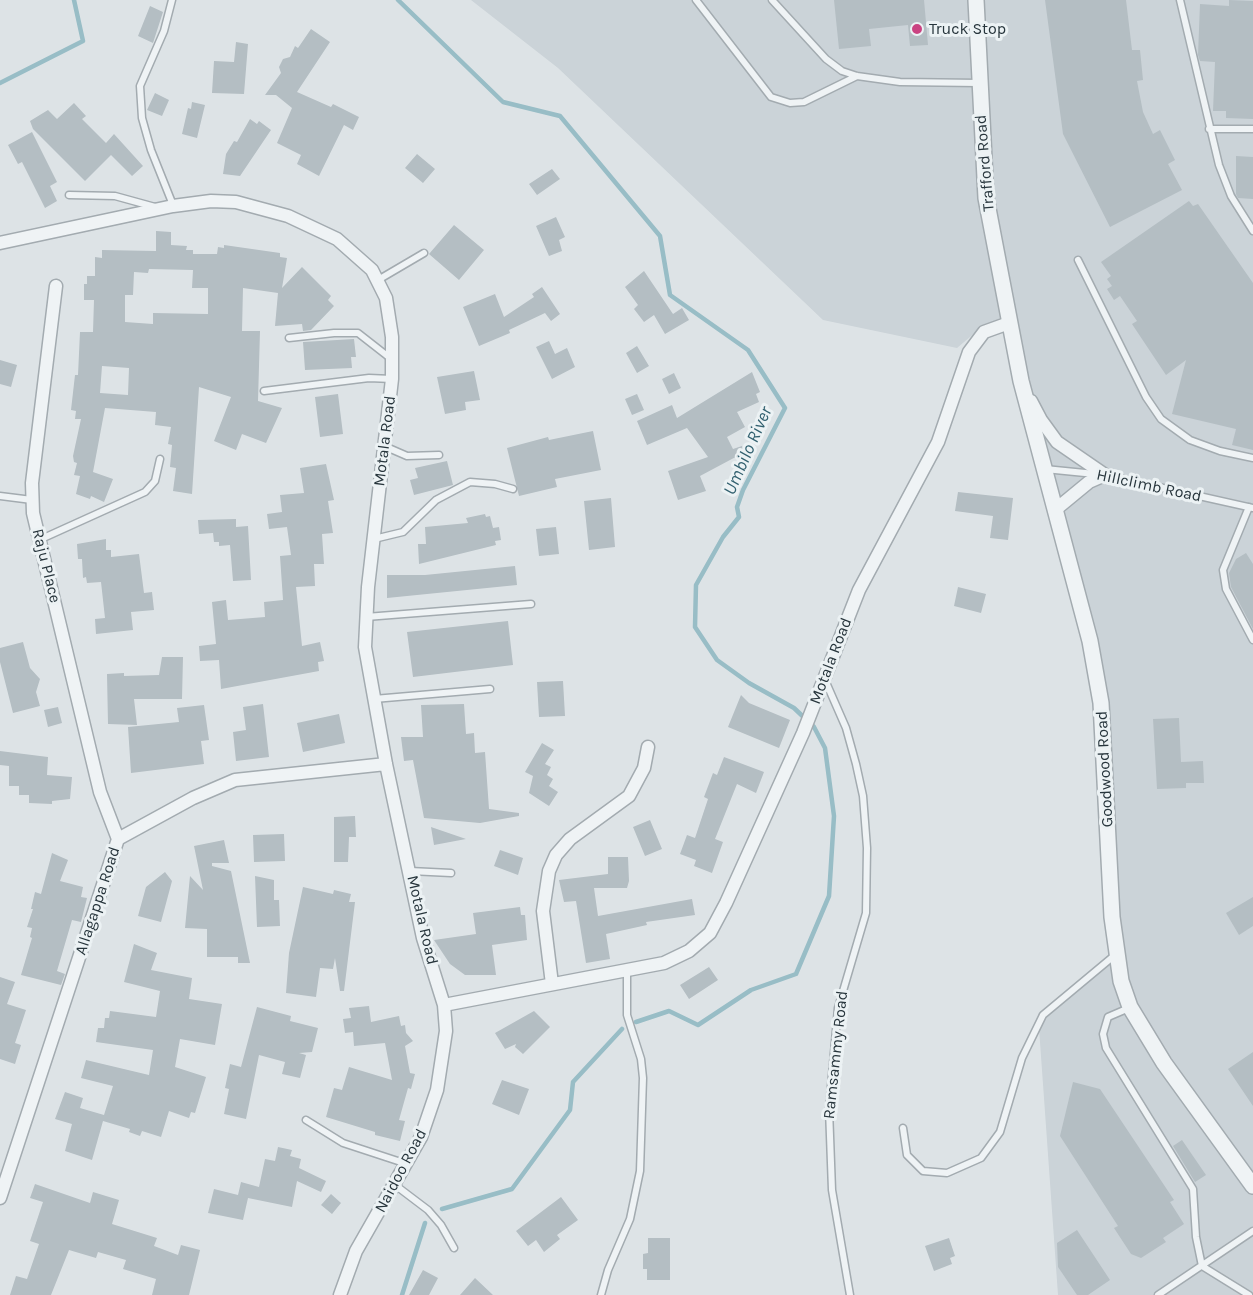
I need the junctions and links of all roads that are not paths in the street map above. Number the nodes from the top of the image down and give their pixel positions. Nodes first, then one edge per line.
1 (172, 0) edge
2 (696, 0) edge
3 (772, 0) edge
4 (976, 0) edge
5 (1180, 0) edge
6 (857, 76) junction
7 (979, 83) junction
8 (1209, 129) junction
9 (1253, 129) edge
10 (69, 195) dead end
11 (173, 206) junction
12 (159, 208) junction
13 (1253, 231) edge
14 (0, 243) edge
15 (424, 254) dead end
16 (1077, 260) dead end
17 (378, 280) junction
18 (56, 286) dead end
19 (1009, 323) junction
20 (289, 338) dead end
21 (393, 360) junction
22 (392, 379) junction
23 (1022, 381) junction
24 (264, 391) dead end
25 (384, 445) junction
26 (439, 455) dead end
27 (1253, 458) edge
28 (160, 459) dead end
29 (1044, 469) junction
30 (1105, 476) junction
31 (513, 489) dead end
32 (0, 496) edge
33 (32, 500) junction
34 (1251, 508) edge
35 (1055, 510) junction
36 (374, 539) junction
37 (39, 540) junction
38 (531, 604) dead end
39 (366, 617) junction
40 (1253, 640) edge
41 (825, 679) junction
42 (490, 689) dead end
43 (374, 699) junction
44 (648, 747) dead end
45 (386, 764) junction
46 (118, 839) junction
47 (410, 870) junction
48 (451, 873) dead end
49 (1116, 955) junction
50 (627, 972) junction
51 (552, 984) junction
52 (444, 1005) junction
53 (1130, 1007) junction
54 (306, 1120) dead end
55 (903, 1128) dead end
56 (407, 1165) junction
57 (395, 1185) junction
58 (1253, 1186) edge
59 (0, 1198) edge
60 (1253, 1231) edge
61 (454, 1248) dead end
62 (1202, 1266) junction
63 (340, 1295) edge
64 (601, 1295) edge
65 (850, 1295) edge
66 (1158, 1295) edge
67 (1249, 1295) edge

1 - 11 lane
2 - 6 lane
3 - 6 lane
4 - 7 street, Trafford Road
5 - 8 lane
6 - 7 lane
7 - 19 street, Trafford Road
8 - 9 lane
8 - 13 lane
10 - 12 lane
11 - 12 street, Motala Road
11 - 17 street, Motala Road
12 - 14 street, Motala Road
15 - 17 lane
16 - 27 lane
17 - 21 street, Motala Road
18 - 33 street, Raju Place
19 - 23 street, Goodwood Road
19 - 41 street, Motala Road
20 - 21 lane
21 - 22 street, Motala Road
22 - 24 lane
22 - 25 street, Motala Road
23 - 29 street, Goodwood Road
23 - 30 street
25 - 26 lane
25 - 36 street, Motala Road
28 - 37 lane
29 - 30 lane, Hillclimb Road
29 - 35 street, Goodwood Road
30 - 34 lane, Hillclimb Road
30 - 35 street
31 - 36 lane
32 - 33 lane
33 - 37 street, Raju Place
34 - 40 lane
35 - 49 street, Goodwood Road
36 - 39 street, Motala Road
37 - 46 street, Raju Place
38 - 39 lane
39 - 43 street, Motala Road
41 - 50 street, Motala Road
41 - 65 lane, Ramsammy Road
42 - 43 lane
43 - 45 street, Motala Road
44 - 51 street
45 - 46 street, Allagappa Road
45 - 47 street, Motala Road
46 - 59 street, Allagappa Road
47 - 48 lane
47 - 52 street, Motala Road
49 - 53 street, Goodwood Road
49 - 55 lane
50 - 51 street, Motala Road
50 - 64 lane
51 - 52 street, Motala Road
52 - 56 street, Naidoo Road
53 - 58 street, Goodwood Road
53 - 62 lane
54 - 56 lane
56 - 57 street, Naidoo Road
57 - 61 lane
57 - 63 street, Naidoo Road
60 - 62 lane
62 - 66 lane
62 - 67 lane

